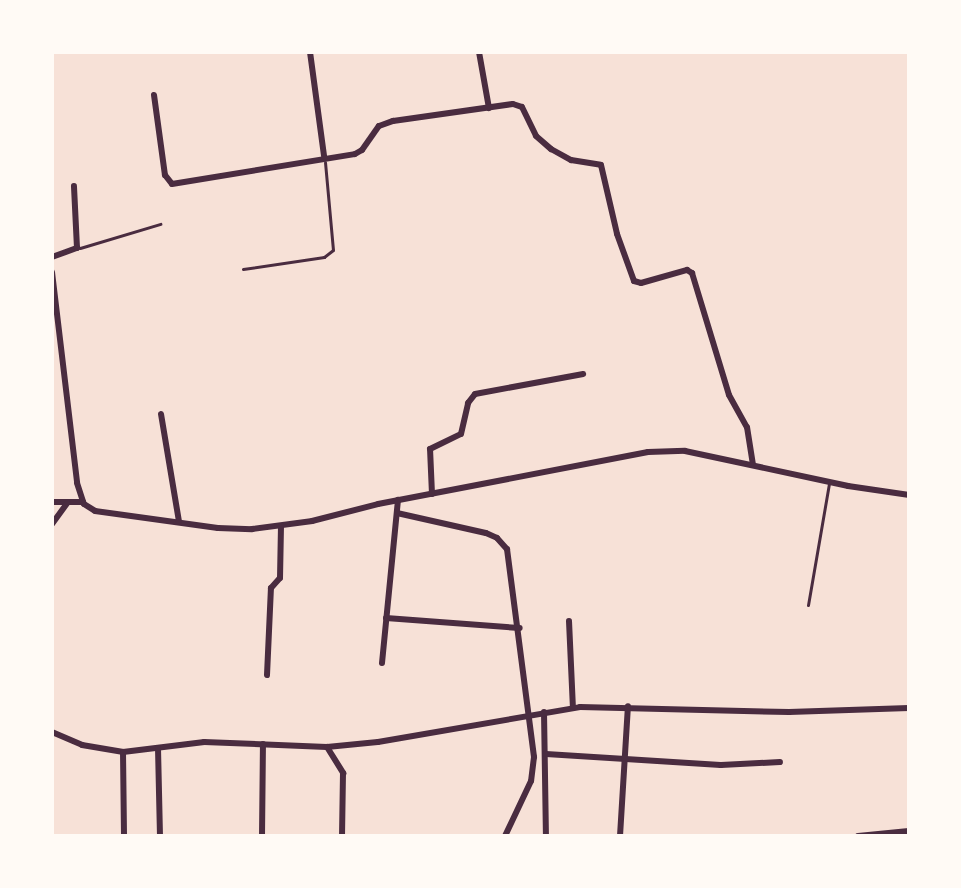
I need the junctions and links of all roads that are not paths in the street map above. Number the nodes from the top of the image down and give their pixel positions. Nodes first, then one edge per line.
1 (310, 52) edge
2 (479, 52) edge
3 (154, 95) dead end
4 (489, 108) junction
5 (324, 156) junction
6 (74, 186) dead end
7 (160, 224) dead end
8 (77, 248) junction
9 (52, 257) edge
10 (243, 269) dead end
11 (52, 272) edge
12 (583, 374) dead end
13 (161, 414) dead end
14 (753, 465) junction
15 (829, 482) junction
16 (432, 494) junction
17 (909, 495) edge
18 (52, 502) edge
19 (83, 502) junction
20 (67, 503) junction
21 (397, 507) junction
22 (179, 522) junction
23 (52, 524) edge
24 (281, 526) junction
25 (808, 605) dead end
26 (386, 618) junction
27 (569, 621) dead end
28 (520, 628) junction
29 (382, 663) dead end
30 (267, 675) dead end
31 (628, 706) junction
32 (573, 708) junction
33 (909, 708) edge
34 (536, 713) junction
35 (52, 732) edge
36 (263, 744) junction
37 (327, 747) junction
38 (158, 748) junction
39 (123, 752) junction
40 (546, 754) junction
41 (625, 756) junction
42 (780, 762) dead end
43 (909, 831) edge
44 (124, 836) edge
45 (160, 836) edge
46 (262, 836) edge
47 (342, 836) edge
48 (505, 836) edge
49 (546, 836) edge
50 (620, 836) edge
51 (858, 836) edge

1 - 5 street
2 - 4 street
3 - 5 street
4 - 5 street
4 - 14 street
5 - 10 lane
6 - 8 street
7 - 8 lane
8 - 9 street
11 - 19 street
12 - 16 street
13 - 22 street
14 - 15 street
14 - 16 street
15 - 17 street
15 - 25 lane
16 - 21 street
18 - 20 street
19 - 20 street
19 - 22 street
20 - 23 street
21 - 24 street
21 - 26 street
21 - 28 street
22 - 24 street
24 - 30 street
26 - 28 street
26 - 29 street
27 - 32 street
28 - 34 street
31 - 32 street
31 - 33 street
31 - 41 street
32 - 34 street
34 - 37 street
34 - 40 street
34 - 48 street
35 - 39 street
36 - 37 street
36 - 38 street
36 - 46 street
37 - 47 street
38 - 39 street
38 - 45 street
39 - 44 street
40 - 41 street
40 - 49 street
41 - 42 street
41 - 50 street
43 - 51 street

